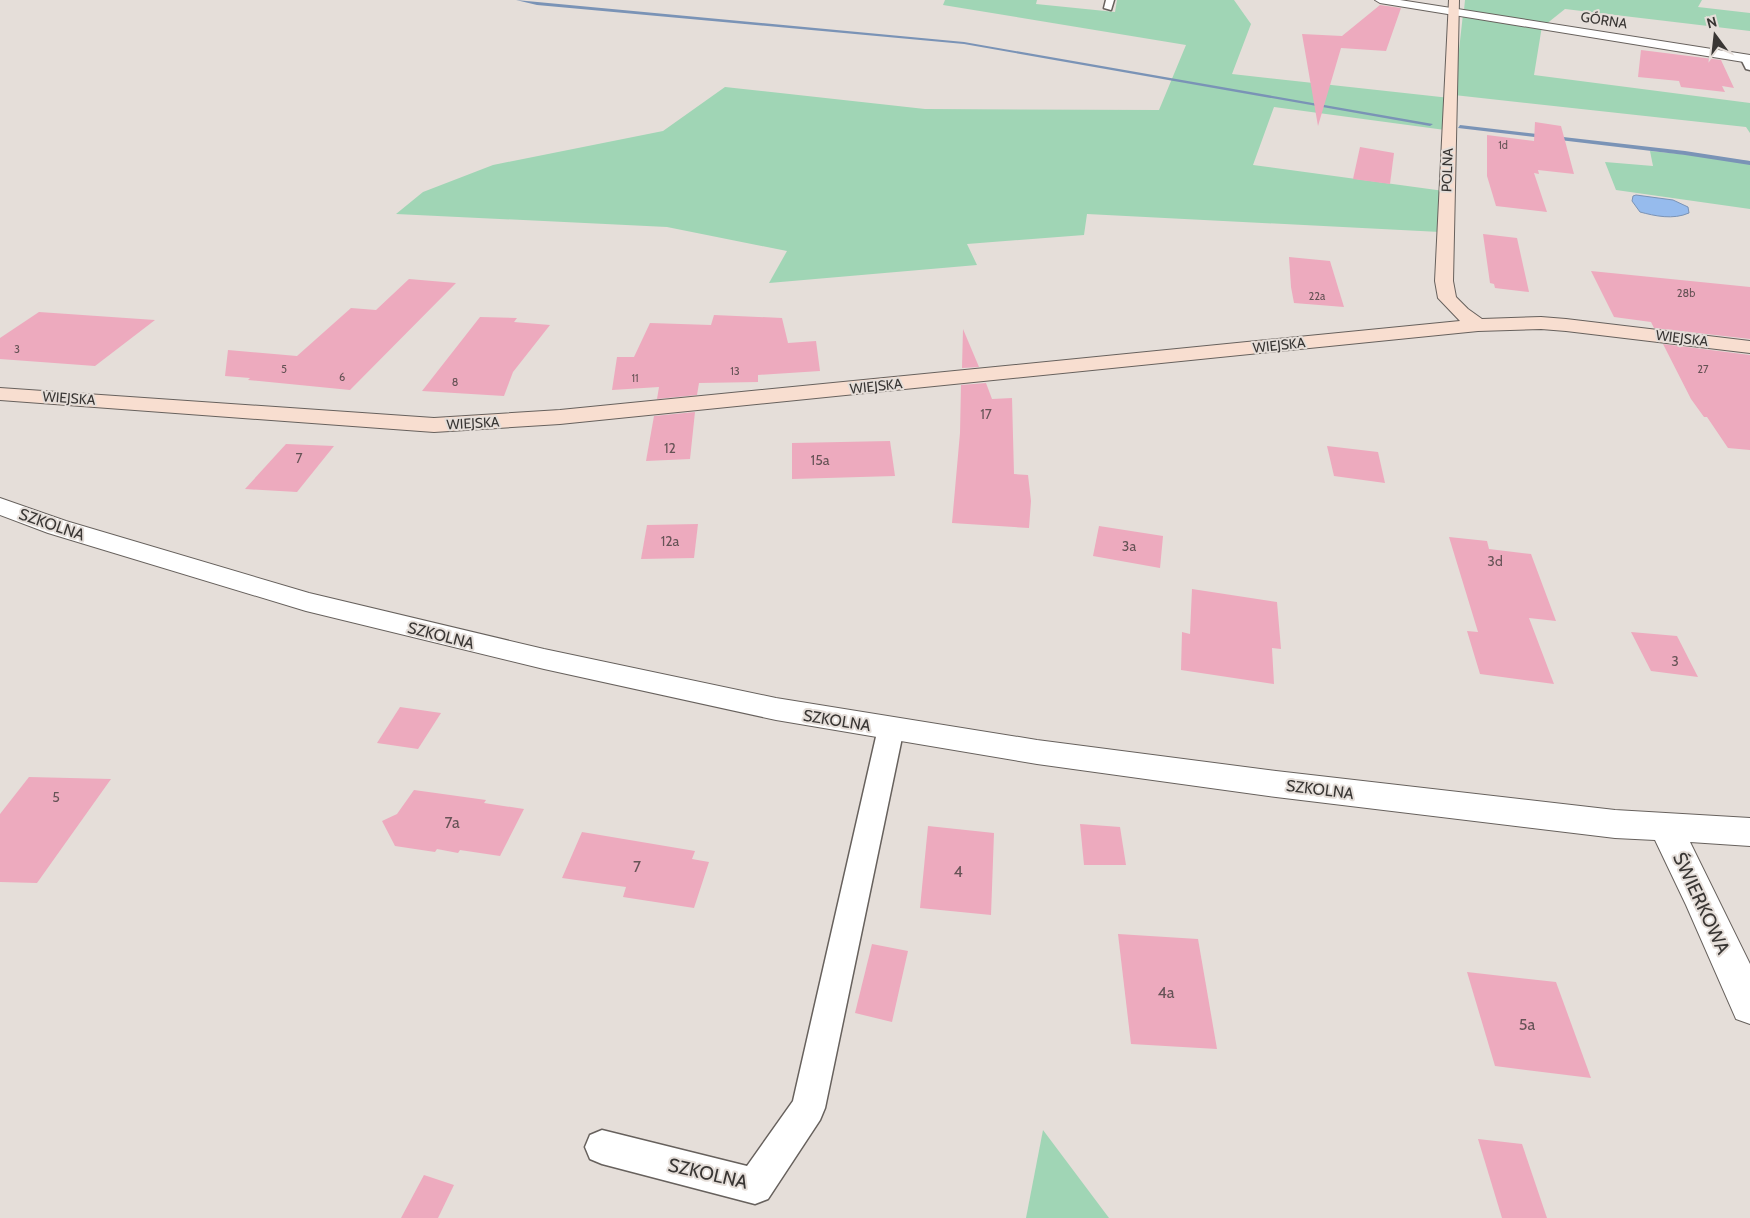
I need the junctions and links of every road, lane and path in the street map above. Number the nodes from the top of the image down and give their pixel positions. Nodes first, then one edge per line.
1 (1380, 0) edge
2 (1453, 5) edge
3 (1749, 62) edge
4 (1478, 325) junction
5 (1750, 347) edge
6 (0, 394) edge
7 (0, 506) edge
8 (891, 728) junction
9 (1666, 827) junction
10 (1750, 832) edge
11 (1750, 1006) edge
12 (602, 1147) dead end

1 - 2 street, GÓRNA
2 - 3 street, GÓRNA
2 - 4 street, POLNA
4 - 5 street, WIEJSKA
4 - 6 street, WIEJSKA
7 - 8 street, SZKOLNA
8 - 9 street, SZKOLNA
8 - 12 lane, SZKOLNA
9 - 10 street, SZKOLNA
9 - 11 street, ŚWIERKOWA

